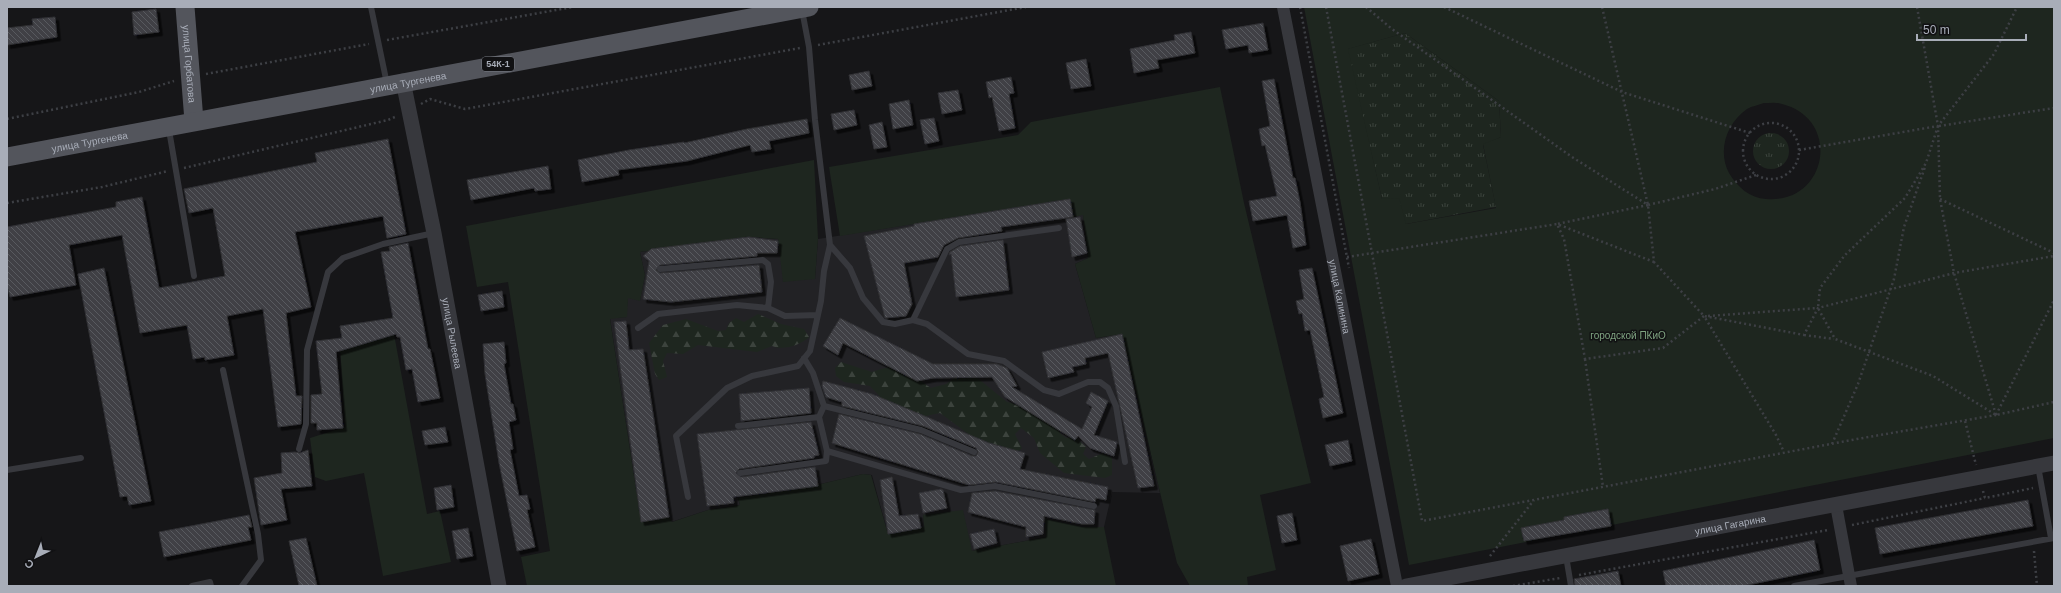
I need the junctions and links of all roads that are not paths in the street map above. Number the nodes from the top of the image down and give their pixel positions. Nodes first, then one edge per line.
1 (185, 7) edge
2 (371, 7) edge
3 (1283, 7) edge
4 (805, 8) edge
5 (395, 83) junction
6 (194, 120) junction
7 (168, 126) junction
8 (7, 157) edge
9 (1059, 228) dead end
10 (434, 233) junction
11 (830, 245) junction
12 (660, 269) dead end
13 (194, 276) dead end
14 (768, 308) junction
15 (818, 316) junction
16 (913, 320) junction
17 (638, 328) dead end
18 (804, 358) junction
19 (223, 370) dead end
20 (824, 406) junction
21 (819, 417) junction
22 (738, 426) dead end
23 (299, 449) dead end
24 (827, 451) junction
25 (974, 452) dead end
26 (81, 458) dead end
27 (1125, 462) dead end
28 (2054, 463) edge
29 (2038, 466) junction
30 (7, 470) edge
31 (740, 473) dead end
32 (688, 497) dead end
33 (1836, 505) junction
34 (1094, 506) dead end
35 (2052, 538) edge
36 (1566, 556) junction
37 (1850, 580) edge
38 (192, 586) edge
39 (211, 586) edge
40 (242, 586) edge
41 (499, 586) edge
42 (1397, 586) edge
43 (1406, 586) edge
44 (1572, 586) edge
45 (1794, 586) edge

1 - 6 main road, улица Горбатова
2 - 5 lane
3 - 42 street, улица Калинина
4 - 5 main road, улица Тургенева / 54К-1
4 - 11 lane
5 - 6 main road, улица Тургенева / 54К-1
5 - 10 street, улица Рылеева
6 - 7 main road, улица Тургенева
7 - 8 main road, улица Тургенева
7 - 13 lane
9 - 16 lane
10 - 23 lane
10 - 41 street, улица Рылеева
11 - 15 lane
11 - 16 lane
12 - 14 lane
14 - 15 lane
14 - 17 lane
15 - 18 lane
16 - 27 lane
18 - 20 lane
18 - 32 lane
19 - 40 lane
20 - 21 lane
20 - 25 lane
21 - 22 lane
21 - 24 lane
24 - 31 lane
24 - 34 lane
26 - 30 lane
28 - 29 street, улица Гагарина
29 - 33 street, улица Гагарина
29 - 35 lane
33 - 36 street, улица Гагарина
33 - 37 street
35 - 37 lane
36 - 43 street, улица Гагарина
36 - 44 lane
37 - 45 lane
38 - 39 lane

